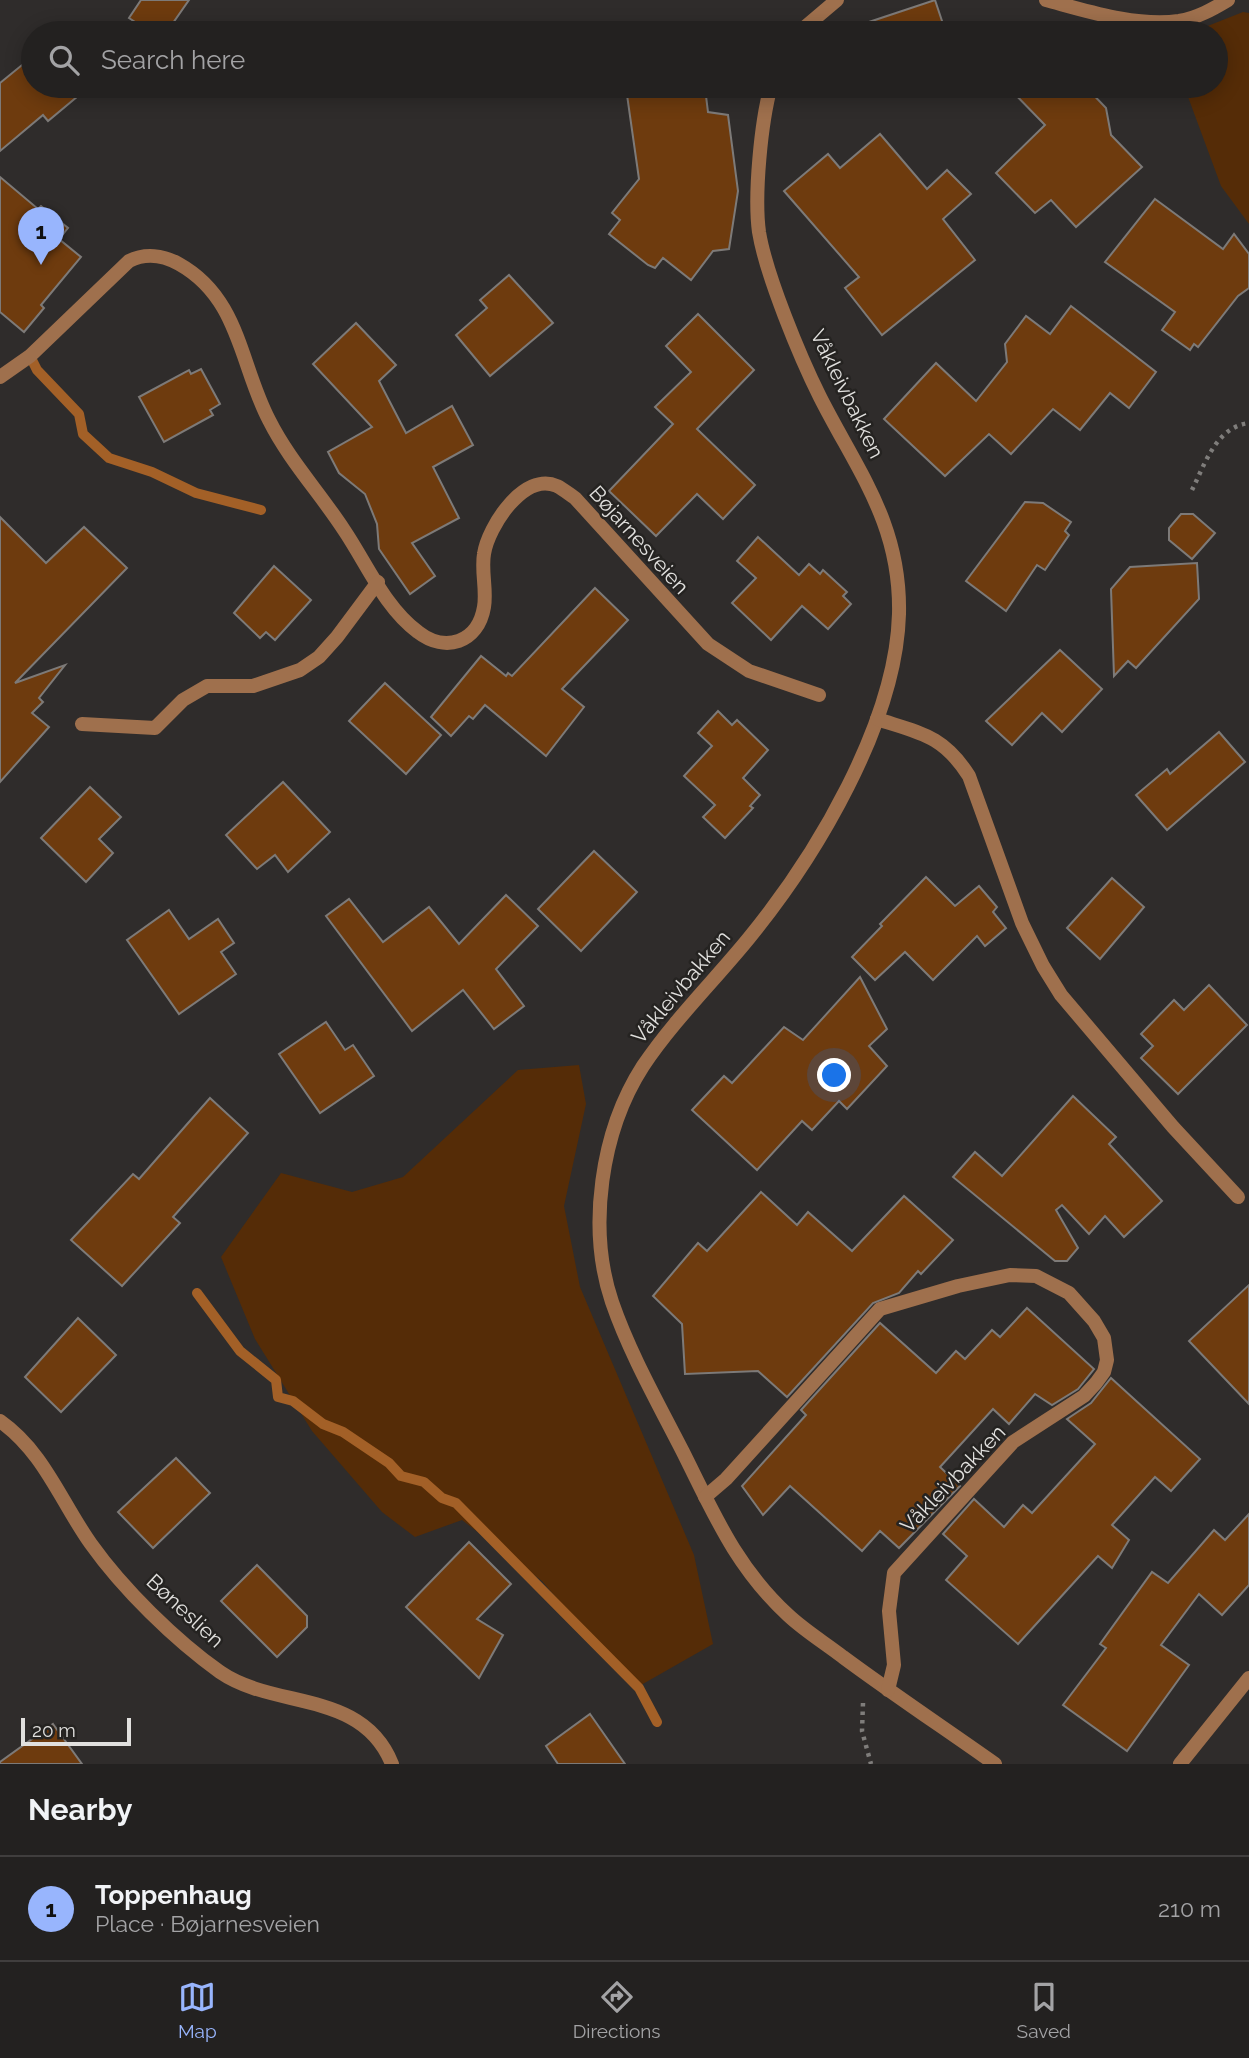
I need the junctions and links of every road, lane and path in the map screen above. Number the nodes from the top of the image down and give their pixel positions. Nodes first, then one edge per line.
1 (836, 0) edge
2 (1046, 0) edge
3 (1228, 0) edge
4 (812, 21) edge
5 (769, 98) edge
6 (0, 377) edge
7 (1249, 423) edge
8 (1192, 490) dead end
9 (378, 582) junction
10 (819, 695) dead end
11 (877, 719) junction
12 (82, 724) dead end
13 (1238, 1197) dead end
14 (0, 1421) edge
15 (705, 1497) junction
16 (869, 1676) junction
17 (1249, 1678) edge
18 (888, 1690) junction
19 (392, 1764) edge
20 (871, 1764) edge
21 (995, 1764) edge
22 (1180, 1764) edge

1 - 4 street
2 - 3 street
5 - 11 street, Våkleivbakken
6 - 9 street, Bøjarnesveien
7 - 8 path
9 - 10 street, Bøjarnesveien
9 - 12 street
11 - 13 street
11 - 15 street, Våkleivbakken
14 - 19 street, Bøneslien
15 - 16 street, Våkleivbakken
15 - 18 street, Våkleivbakken
16 - 18 street, Våkleivbakken
16 - 20 path
17 - 22 street
18 - 21 street, Våkleivbakken

